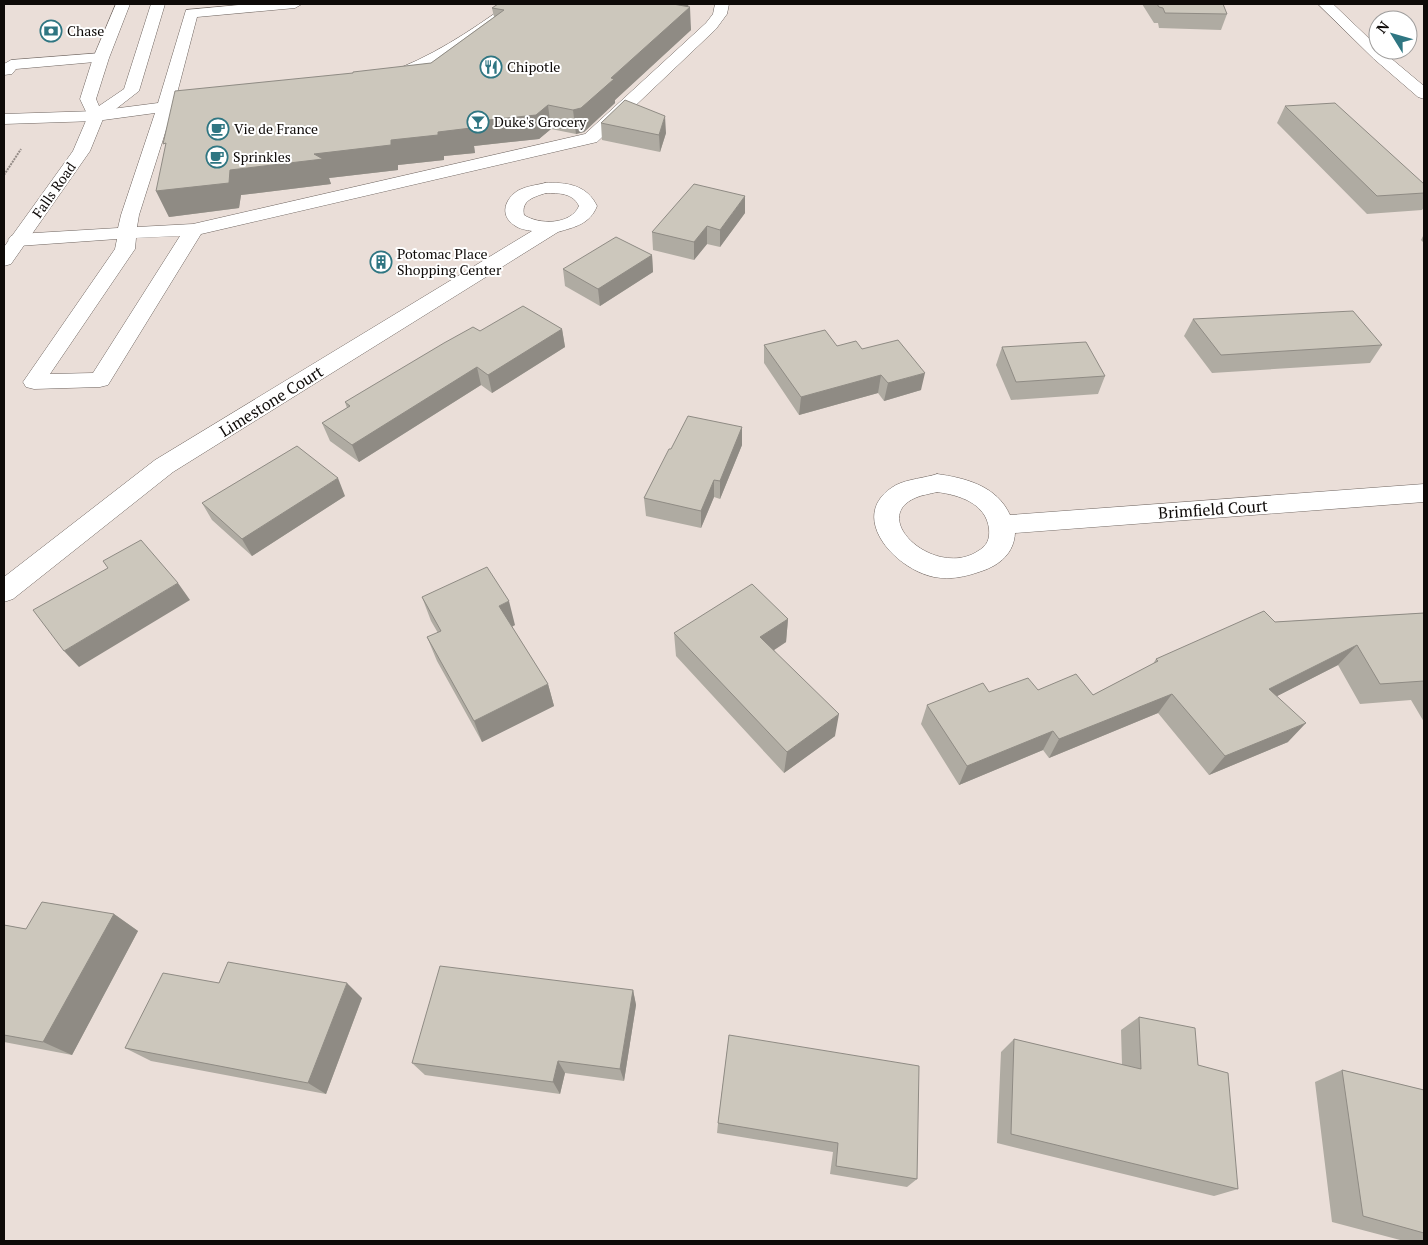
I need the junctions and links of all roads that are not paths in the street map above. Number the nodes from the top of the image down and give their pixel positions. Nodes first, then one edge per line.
1 (123, 4) edge
2 (158, 4) edge
3 (295, 4) edge
4 (517, 4) edge
5 (722, 4) edge
6 (1325, 4) edge
7 (100, 58) junction
8 (5, 74) edge
9 (377, 81) edge
10 (1424, 94) edge
11 (228, 99) edge
12 (165, 106) junction
13 (96, 116) junction
14 (4, 119) edge
15 (552, 228) dead end
16 (193, 230) junction
17 (127, 233) junction
18 (18, 240) junction
19 (4, 260) edge
20 (1424, 493) edge
21 (1002, 525) junction
22 (4, 592) edge

1 - 7 street
2 - 13 street
3 - 12 street
4 - 9 street
5 - 16 street
6 - 10 street
7 - 8 street
7 - 13 street
11 - 12 street
12 - 13 street
12 - 17 street
13 - 14 street
13 - 18 street, Falls Road
15 - 22 street, Limestone Court
16 - 17 street
16 - 17 street
17 - 18 street
18 - 19 street, Falls Road
20 - 21 street, Brimfield Court
21 - 21 street

